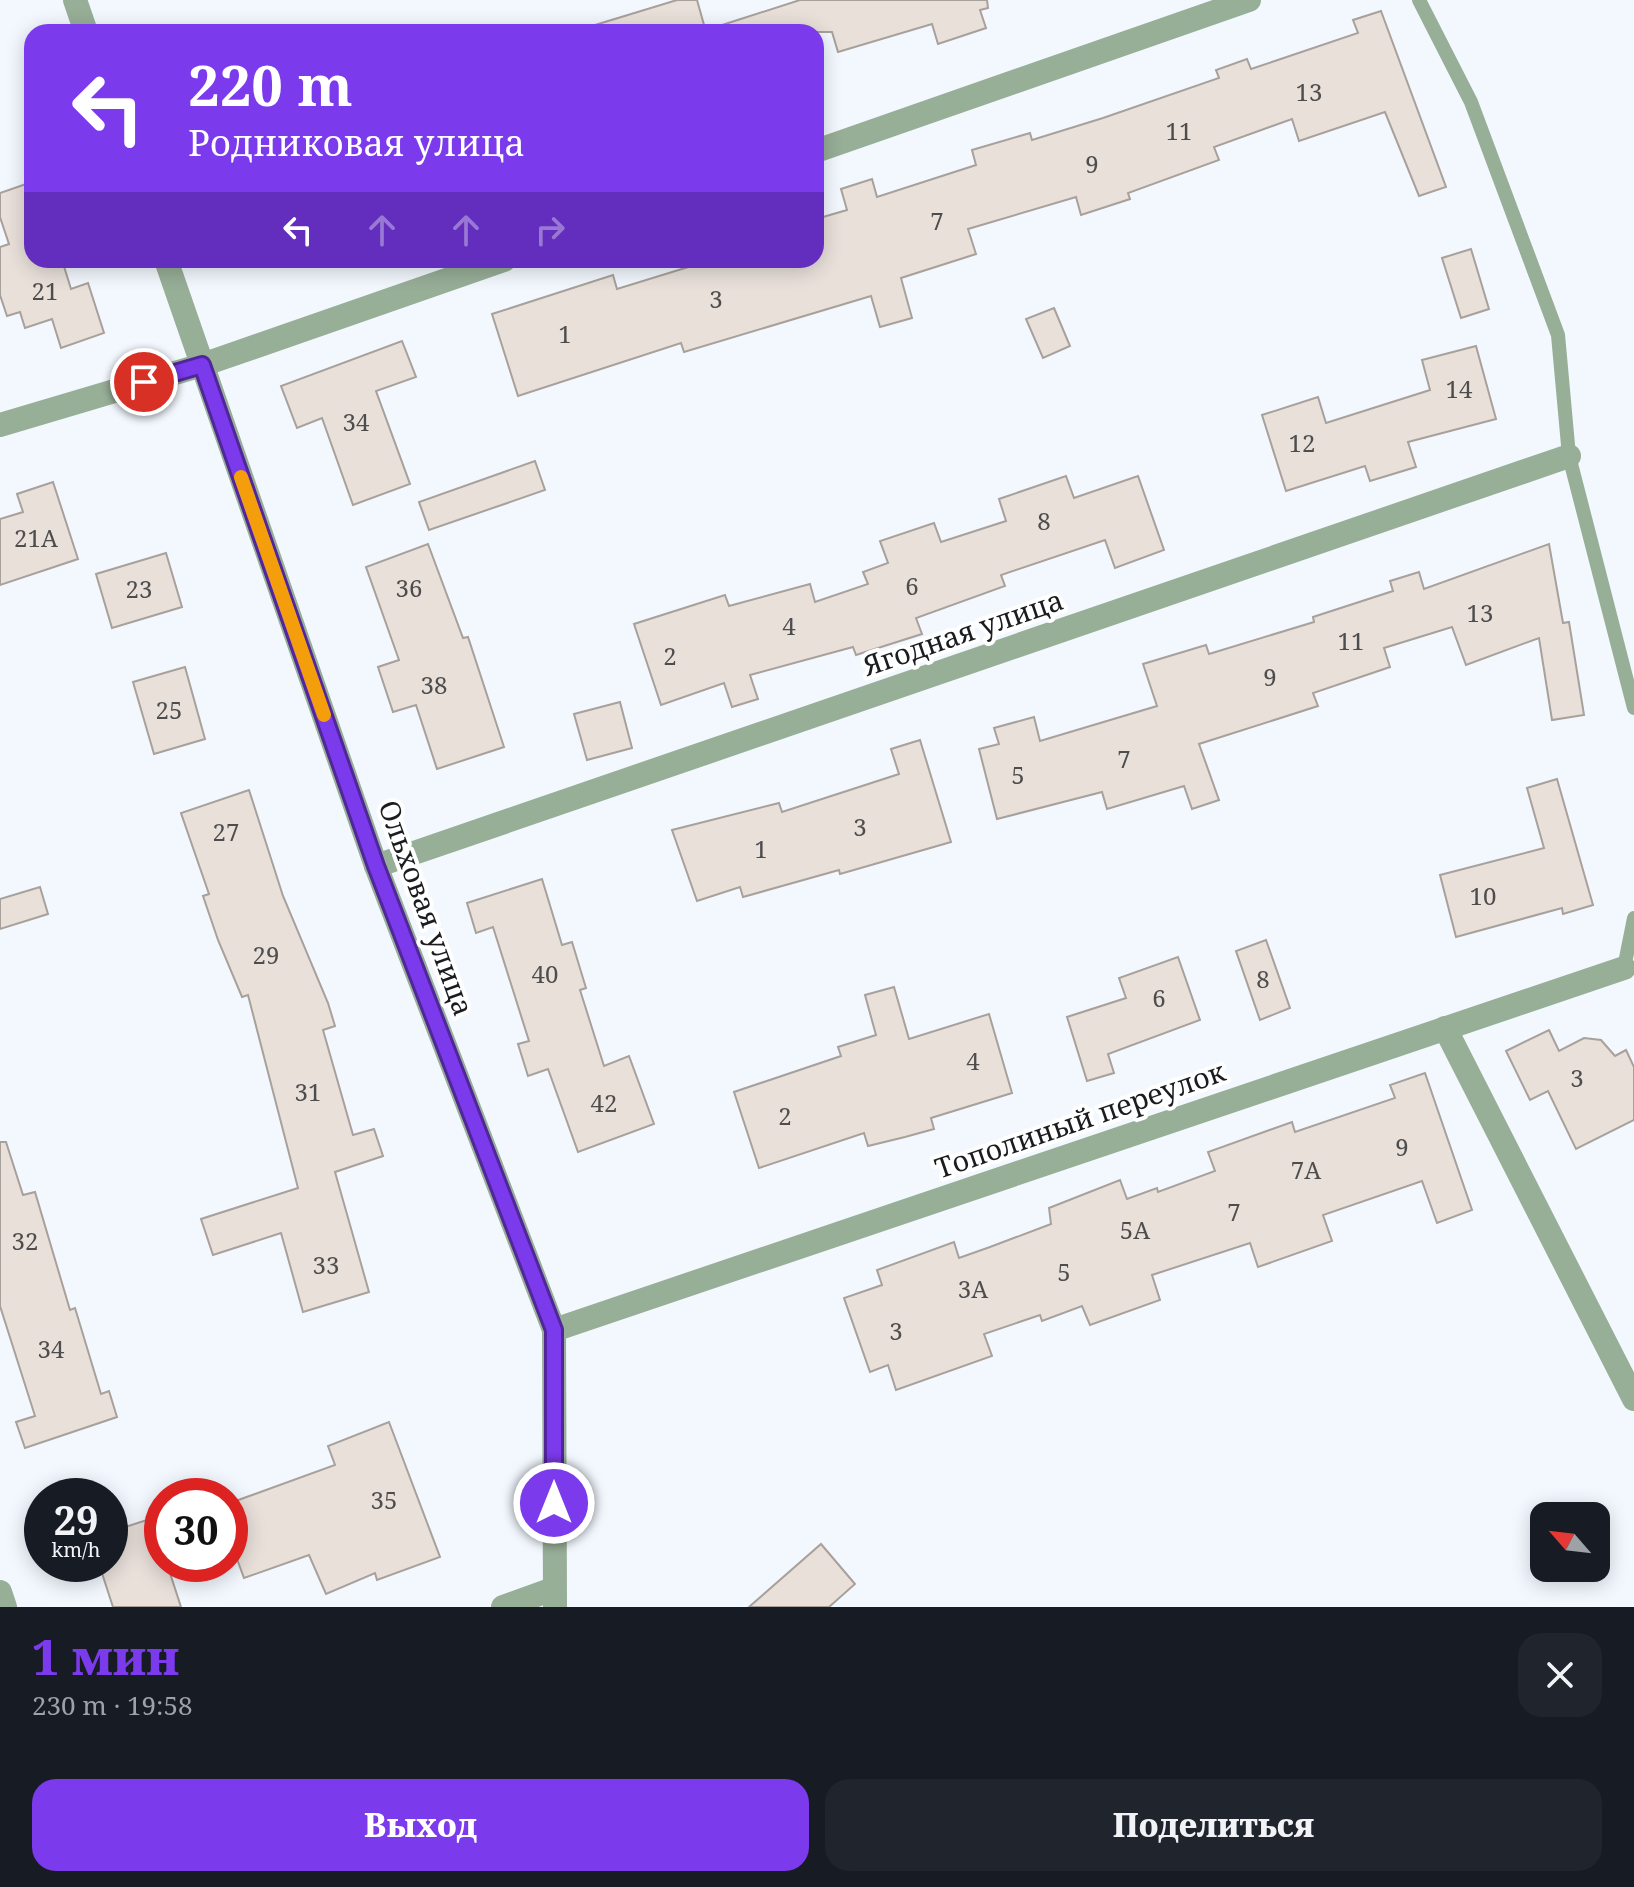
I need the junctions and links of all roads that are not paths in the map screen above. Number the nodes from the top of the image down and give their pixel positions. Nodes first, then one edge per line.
1 (75, 0) edge
2 (1249, 0) edge
3 (1419, 0) edge
4 (83, 24) edge
5 (824, 148) edge
6 (169, 268) edge
7 (481, 268) edge
8 (202, 365) junction
9 (0, 425) edge
10 (1569, 456) junction
11 (1634, 708) edge
12 (376, 866) junction
13 (1634, 918) edge
14 (1624, 968) joint
15 (1445, 1028) junction
16 (554, 1330) junction
17 (1634, 1399) edge
18 (0, 1592) edge
19 (554, 1598) edge
20 (5, 1607) edge
21 (503, 1607) edge

1 - 4 street
2 - 5 street
3 - 10 lane
6 - 8 street, Ольховая улица
7 - 8 street
8 - 9 street
8 - 12 street, Ольховая улица
10 - 11 lane
10 - 12 street, Ягодная улица
12 - 16 street, Ольховая улица
13 - 14 lane
14 - 15 street, Тополиный переулок
15 - 16 street, Тополиный переулок
15 - 17 street
16 - 19 street, Ольховая улица
18 - 20 street
19 - 21 street

